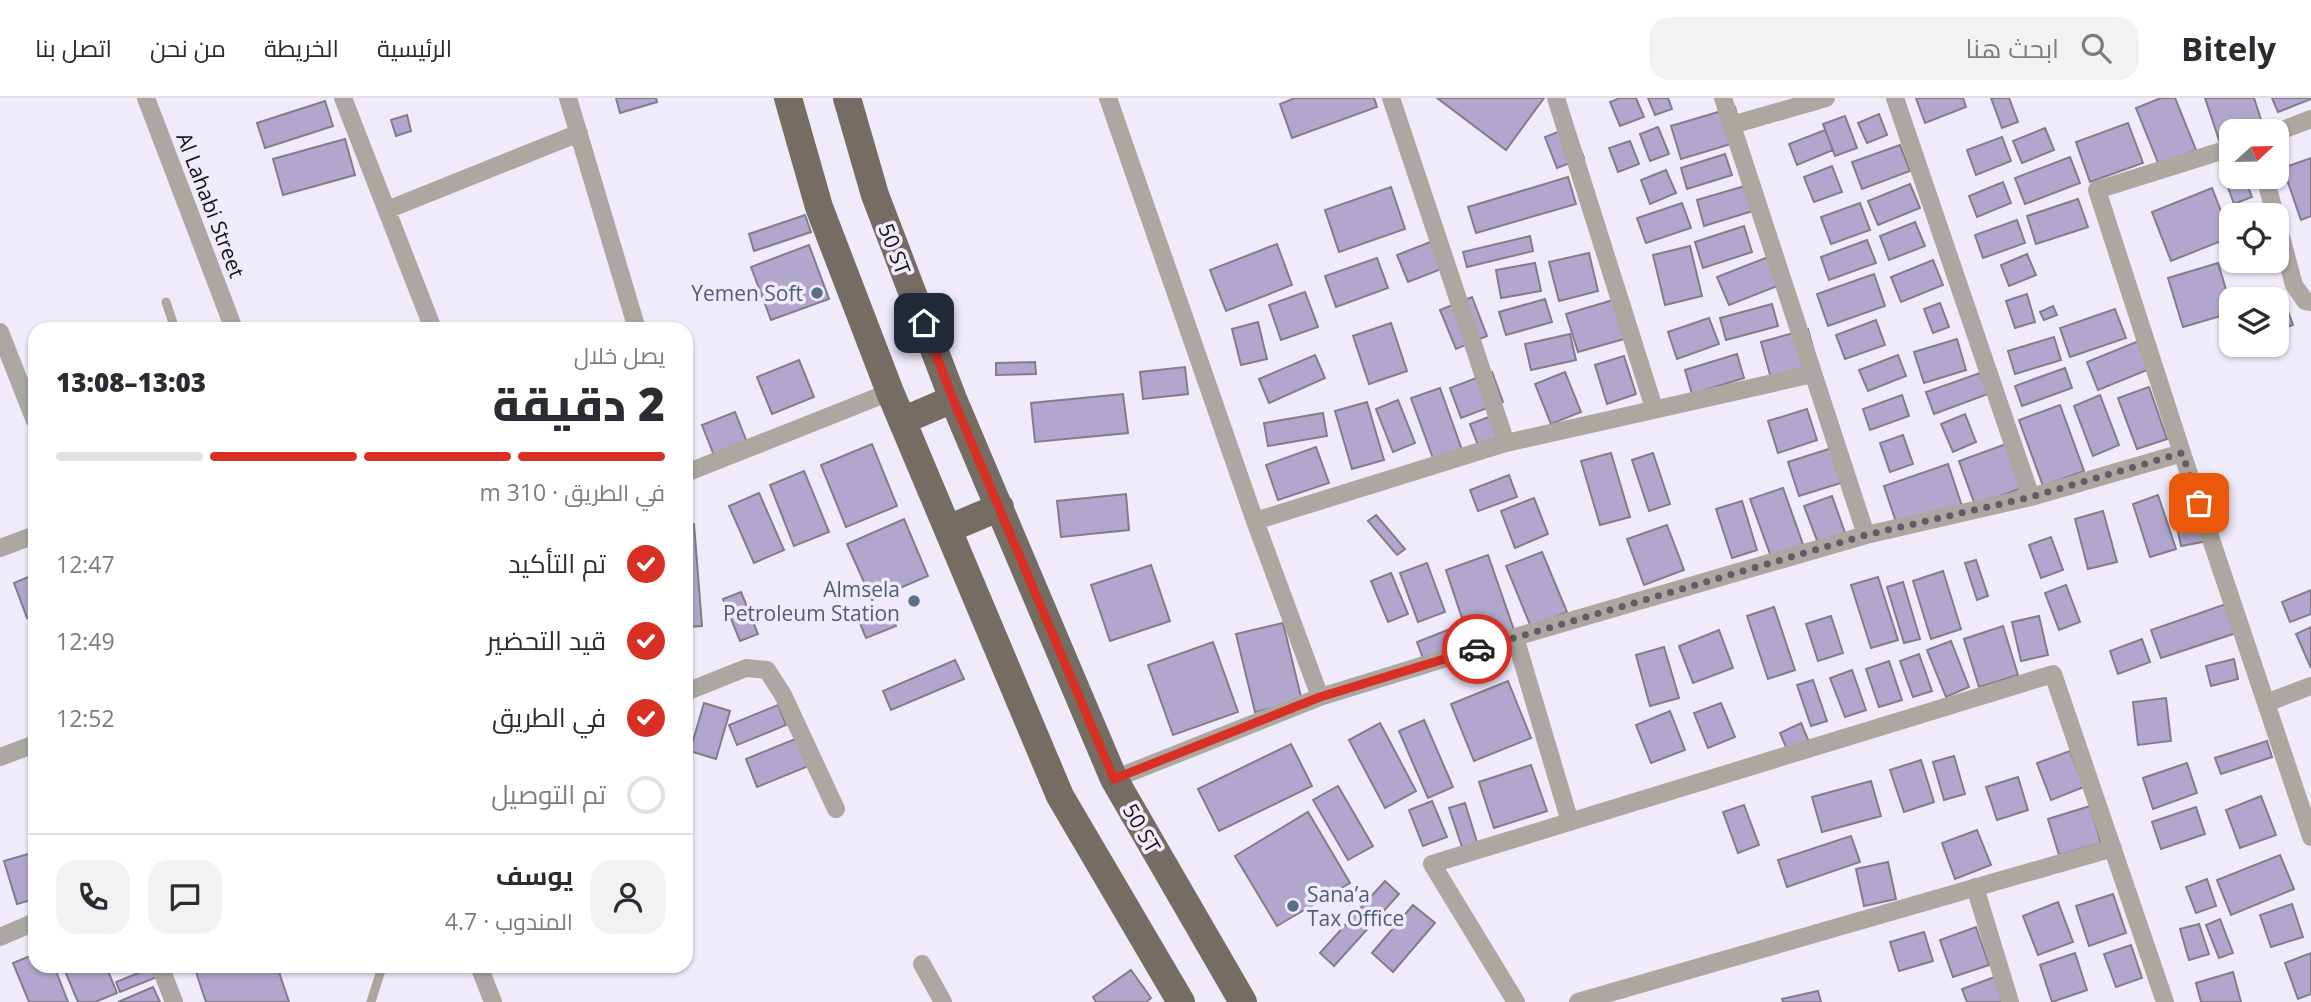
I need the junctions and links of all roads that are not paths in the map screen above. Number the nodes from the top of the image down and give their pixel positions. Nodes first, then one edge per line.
1 (146, 98) edge
2 (343, 98) edge
3 (568, 98) edge
4 (788, 98) edge
5 (847, 98) edge
6 (1108, 98) edge
7 (1391, 98) edge
8 (1556, 98) edge
9 (1723, 98) edge
10 (1826, 98) edge
11 (1895, 98) edge
12 (2311, 118) edge
13 (1732, 125) junction
14 (2289, 127) edge
15 (579, 133) junction
16 (2219, 152) edge
17 (387, 210) junction
18 (2289, 266) edge
19 (166, 302) dead end
20 (2311, 302) edge
21 (173, 322) edge
22 (231, 322) edge
23 (430, 322) edge
24 (635, 322) edge
25 (0, 332) edge
26 (1813, 374) junction
27 (890, 392) junction
28 (953, 399) junction
29 (28, 403) edge
30 (1654, 408) junction
31 (902, 421) junction
32 (1506, 443) junction
33 (2182, 453) junction
34 (693, 471) edge
35 (2031, 497) junction
36 (1000, 507) junction
37 (1255, 521) junction
38 (948, 529) junction
39 (1866, 535) junction
40 (28, 538) edge
41 (0, 548) edge
42 (1516, 637) junction
43 (2311, 686) edge
44 (693, 689) edge
45 (1320, 697) junction
46 (2266, 703) junction
47 (28, 747) edge
48 (0, 757) edge
49 (1114, 779) junction
50 (836, 809) dead end
51 (1570, 822) junction
52 (2311, 837) edge
53 (2113, 848) junction
54 (1975, 887) junction
55 (28, 925) edge
56 (0, 937) edge
57 (922, 964) dead end
58 (163, 973) edge
59 (380, 973) edge
60 (482, 973) edge
61 (174, 1002) edge
62 (371, 1002) edge
63 (493, 1002) edge
64 (943, 1002) edge
65 (1181, 1002) edge
66 (1243, 1002) edge
67 (1516, 1002) edge
68 (1578, 1002) edge
69 (2010, 1002) edge
70 (2165, 1002) edge

1 - 22 street, Al Lahabi Street
2 - 17 street
3 - 15 street
4 - 27 main road
5 - 28 main road, 50 ST
6 - 37 street
7 - 32 street
8 - 30 street
9 - 13 street
10 - 13 street
11 - 35 street
12 - 14 street
13 - 26 street
15 - 17 street
15 - 24 street
16 - 33 street
17 - 23 street
18 - 20 street
19 - 21 lane
25 - 29 street
26 - 30 street
26 - 39 street
27 - 31 main road
27 - 34 street
28 - 31 main road
28 - 36 main road, 50 ST
30 - 32 street
31 - 38 main road
32 - 37 street
33 - 35 street
33 - 46 street
35 - 39 street
36 - 38 main road
36 - 49 main road, 50 ST
37 - 45 street
38 - 65 main road
39 - 42 street
40 - 41 street
42 - 45 street
42 - 51 street
43 - 46 street
44 - 50 street
45 - 49 street
46 - 52 street
47 - 48 street
49 - 66 main road, 50 ST
51 - 53 street
51 - 67 street
53 - 54 street
53 - 70 street
54 - 68 street
54 - 69 street
55 - 56 street
57 - 64 street
58 - 61 street
59 - 62 lane
60 - 63 street

